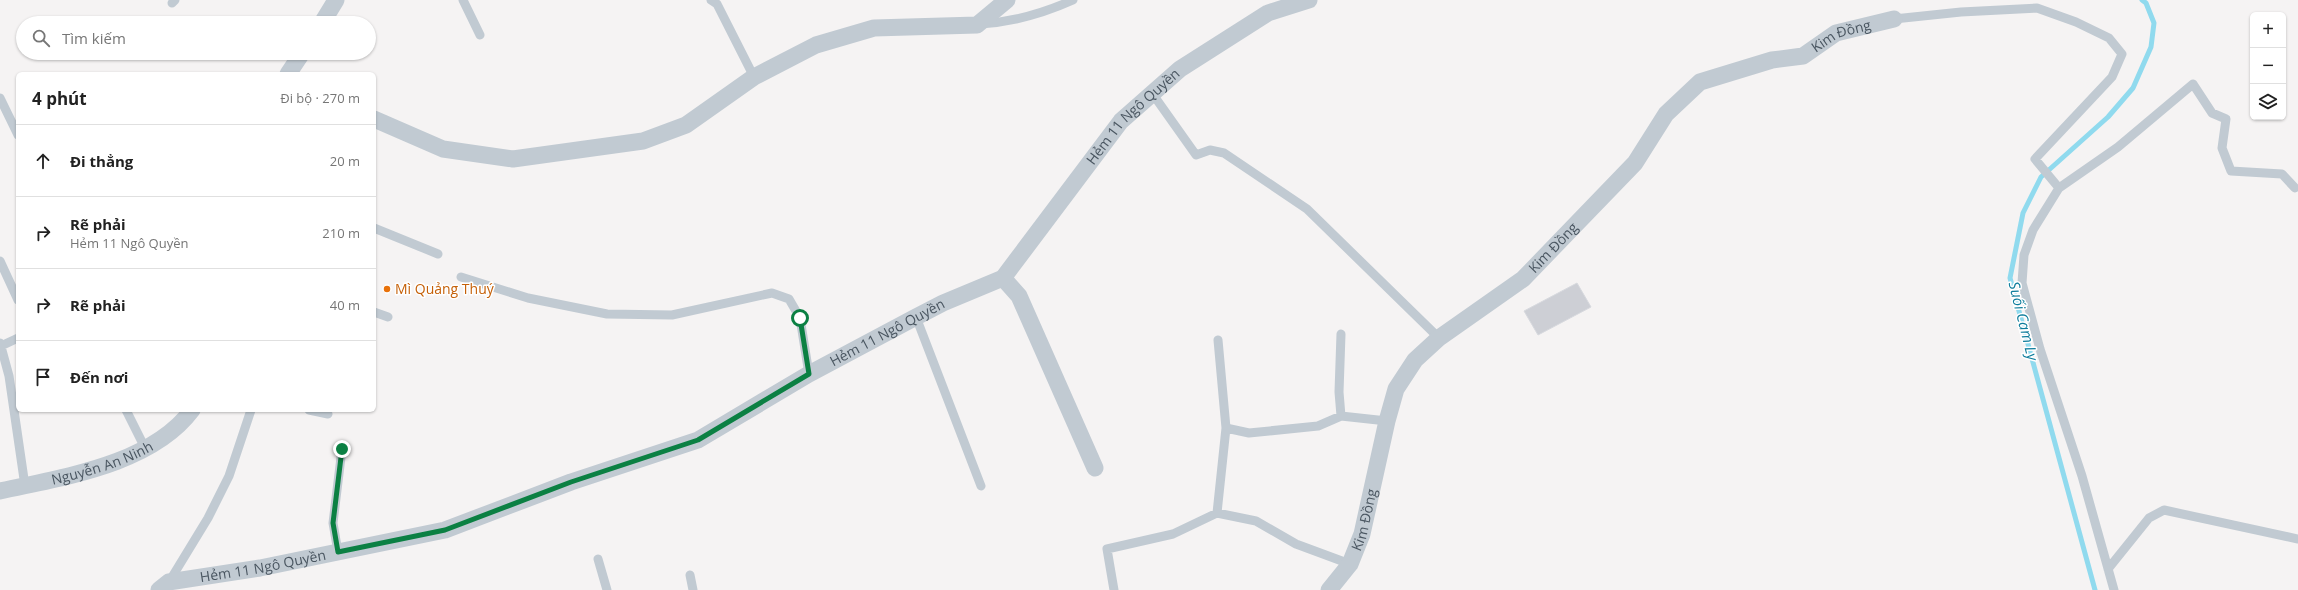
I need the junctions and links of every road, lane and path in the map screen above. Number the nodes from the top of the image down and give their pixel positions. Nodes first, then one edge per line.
1 (336, 0) edge
2 (463, 0) edge
3 (711, 0) edge
4 (1007, 0) edge
5 (1073, 0) edge
6 (1309, 0) edge
7 (326, 16) edge
8 (1894, 19) joint
9 (977, 25) junction
10 (480, 35) dead end
11 (297, 60) edge
12 (289, 72) edge
13 (754, 77) junction
14 (1152, 93) junction
15 (0, 98) edge
16 (376, 120) edge
17 (16, 131) edge
18 (2059, 188) junction
19 (2295, 188) dead end
20 (376, 229) edge
21 (438, 254) dead end
22 (0, 261) edge
23 (462, 277) dead end
24 (1003, 278) junction
25 (16, 296) edge
26 (376, 313) edge
27 (388, 317) dead end
28 (916, 317) junction
29 (1341, 334) dead end
30 (1439, 338) junction
31 (16, 339) edge
32 (1218, 340) dead end
33 (1, 344) edge
34 (809, 374) junction
35 (127, 412) edge
36 (190, 412) edge
37 (249, 412) edge
38 (318, 412) edge
39 (328, 414) dead end
40 (1341, 416) junction
41 (1387, 421) junction
42 (1226, 428) junction
43 (145, 448) junction
44 (342, 449) dead end
45 (1095, 468) dead end
46 (25, 486) junction
47 (981, 486) dead end
48 (0, 491) edge
49 (1217, 513) junction
50 (2298, 539) edge
51 (338, 552) junction
52 (598, 560) dead end
53 (1350, 564) junction
54 (2108, 569) junction
55 (690, 576) dead end
56 (164, 586) edge
57 (607, 590) edge
58 (693, 590) edge
59 (1114, 590) edge
60 (1329, 590) edge
61 (2114, 590) edge

1 - 7 street
2 - 10 lane
3 - 13 lane
4 - 9 street
5 - 9 lane
6 - 14 street, Hẻm 11 Ngô Quyền
8 - 18 lane
8 - 30 street, Kim Đồng
9 - 13 street
11 - 12 street
13 - 16 street
14 - 24 street, Hẻm 11 Ngô Quyền
14 - 30 lane
15 - 17 lane
18 - 19 lane
18 - 54 lane
20 - 21 lane
22 - 25 lane
23 - 34 lane
24 - 28 street, Hẻm 11 Ngô Quyền
24 - 45 street
26 - 27 lane
28 - 34 street, Hẻm 11 Ngô Quyền
28 - 47 lane
29 - 40 lane
30 - 41 street, Kim Đồng
31 - 33 lane
32 - 42 lane
33 - 46 lane
34 - 51 street, Hẻm 11 Ngô Quyền
35 - 43 lane
36 - 43 street, Nguyễn An Ninh
37 - 56 lane, Hẻm 11 Ngô Quyền
38 - 39 lane
40 - 41 lane
40 - 42 lane
41 - 53 street, Kim Đồng
42 - 49 lane
43 - 46 street, Nguyễn An Ninh
44 - 51 lane
46 - 48 street, Nguyễn An Ninh
49 - 53 lane
49 - 59 lane
50 - 54 lane
51 - 56 street, Hẻm 11 Ngô Quyền
52 - 57 lane
53 - 60 street, Kim Đồng
54 - 61 lane
55 - 58 lane

